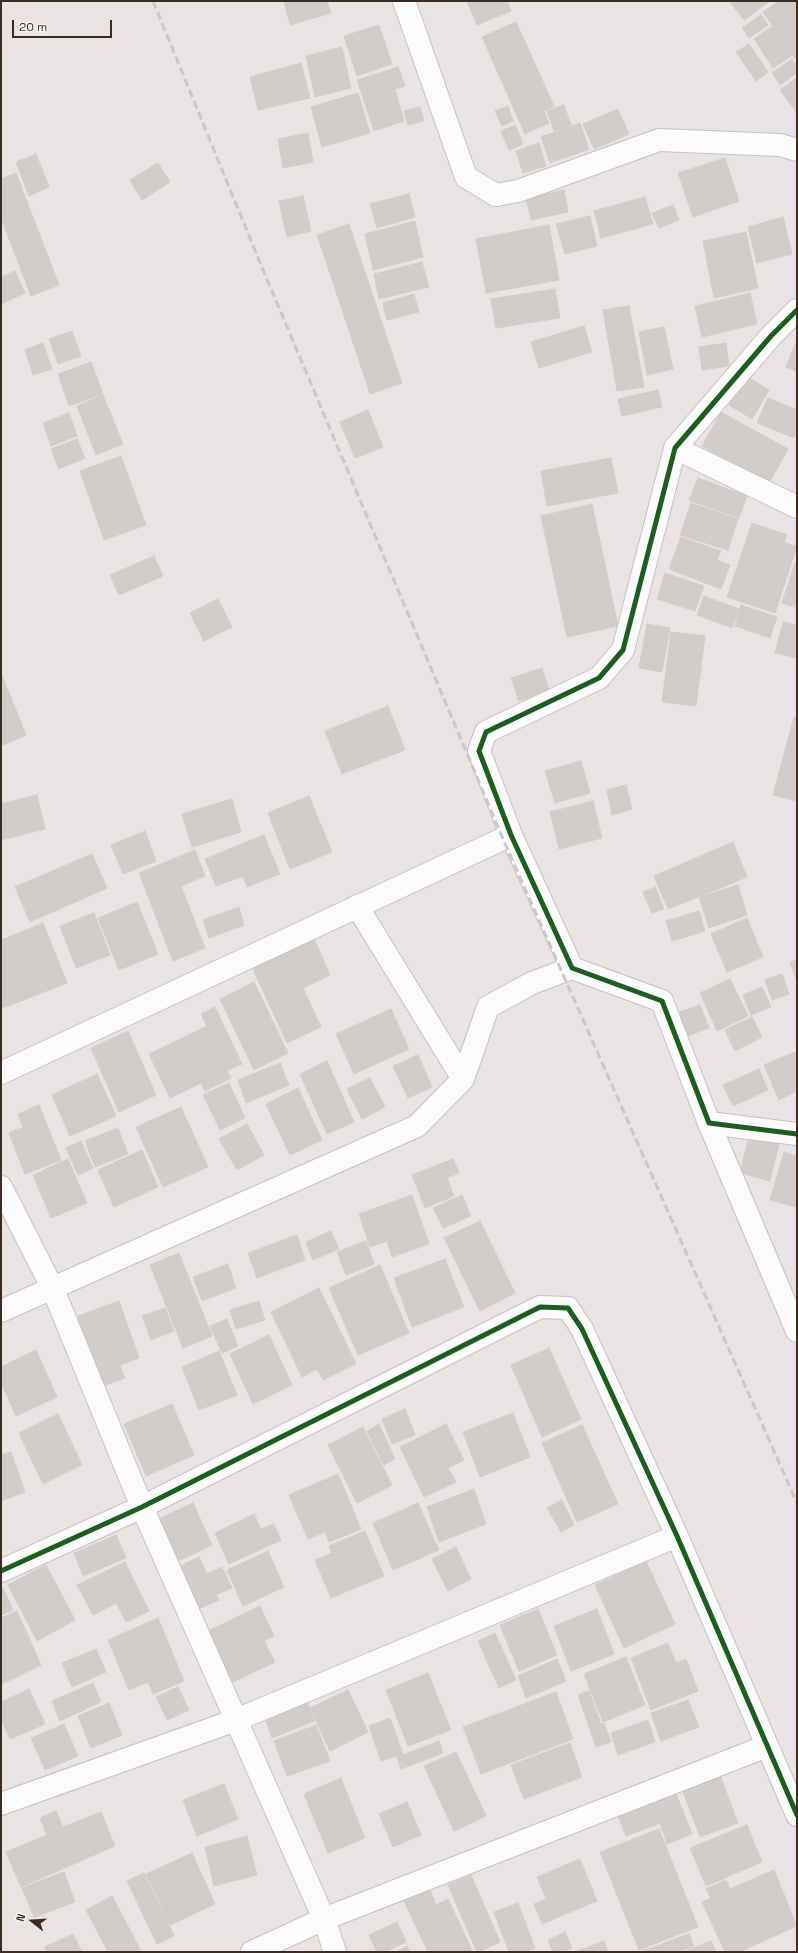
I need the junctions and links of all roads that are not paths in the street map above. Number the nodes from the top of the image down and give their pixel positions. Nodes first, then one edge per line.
1 (404, 1) edge
2 (797, 150) edge
3 (797, 310) edge
4 (675, 448) junction
5 (797, 507) edge
6 (511, 835) junction
7 (357, 906) junction
8 (572, 968) junction
9 (1, 1072) edge
10 (463, 1079) junction
11 (709, 1122) junction
12 (797, 1134) edge
13 (1, 1187) edge
14 (52, 1287) junction
15 (1, 1311) edge
16 (797, 1331) edge
17 (142, 1507) junction
18 (677, 1536) junction
19 (1, 1571) edge
20 (236, 1720) junction
21 (767, 1746) junction
22 (1, 1804) edge
23 (797, 1815) edge
24 (324, 1919) junction
25 (252, 1952) edge
26 (335, 1952) edge

1 - 2 street
3 - 4 street
4 - 5 street
4 - 6 street
6 - 7 street
6 - 8 street
7 - 9 street
7 - 10 street
8 - 10 street
8 - 11 street
10 - 14 street
11 - 12 street
11 - 16 street
13 - 14 street
14 - 15 street
14 - 17 street
17 - 18 street
17 - 19 street
17 - 20 street
18 - 20 street
18 - 21 street
20 - 22 street
20 - 24 street
21 - 23 street
21 - 24 street
24 - 25 street
24 - 26 street

